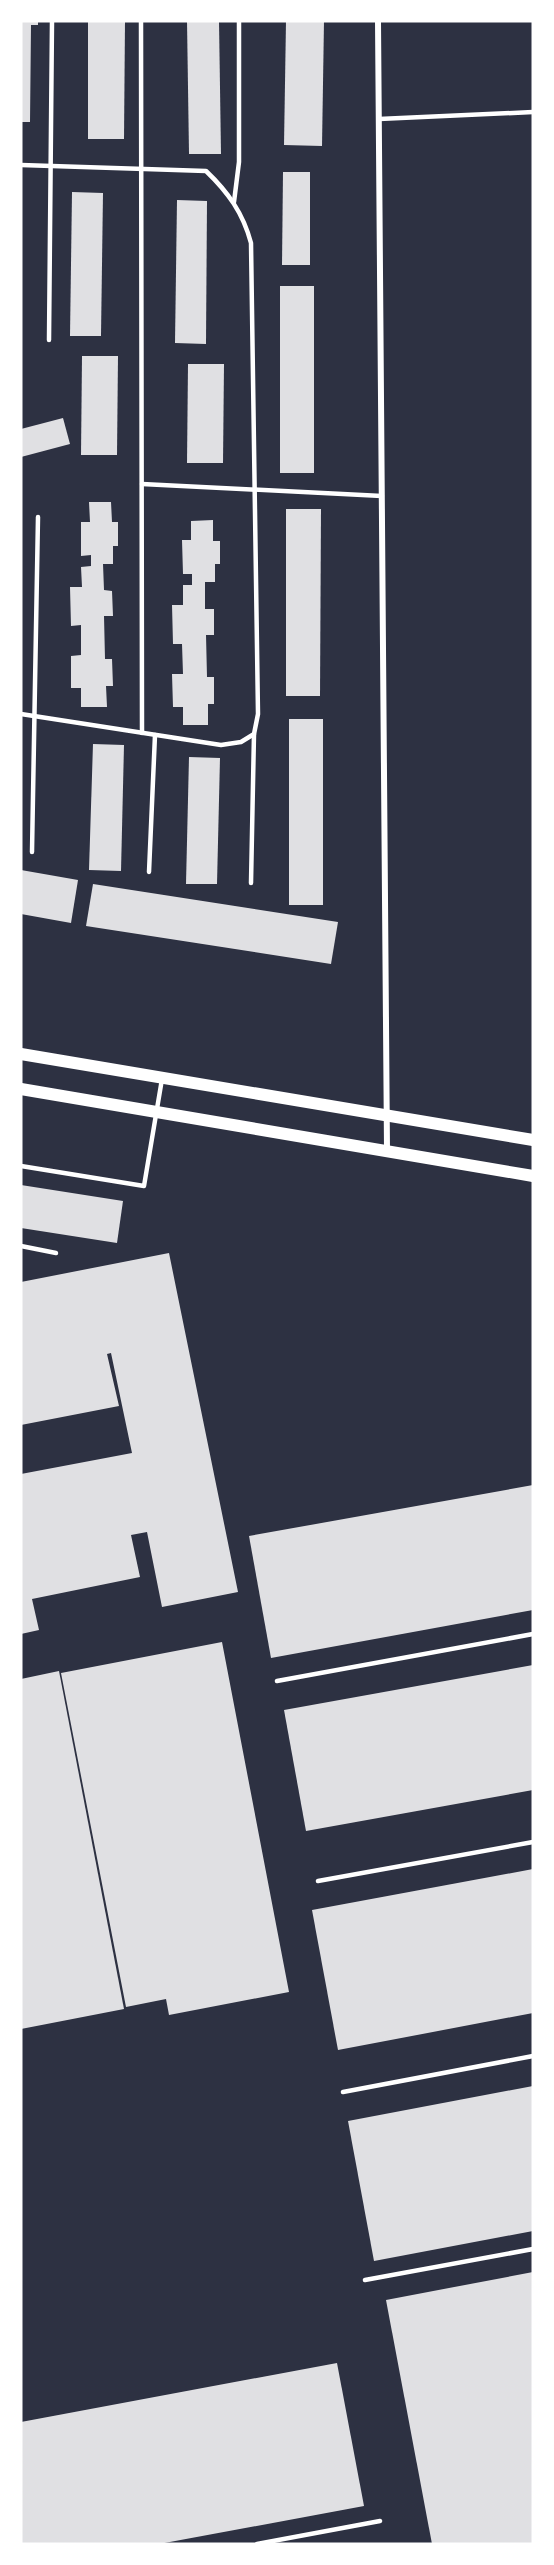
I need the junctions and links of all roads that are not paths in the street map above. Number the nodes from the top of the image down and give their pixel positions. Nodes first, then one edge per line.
1 (52, 21) edge
2 (141, 21) edge
3 (239, 21) edge
4 (378, 21) edge
5 (533, 112) edge
6 (379, 119) junction
7 (21, 165) edge
8 (51, 166) junction
9 (141, 169) junction
10 (234, 202) junction
11 (50, 340) dead end
12 (142, 484) junction
13 (255, 489) junction
14 (382, 496) junction
15 (38, 517) dead end
16 (21, 714) edge
17 (34, 716) junction
18 (142, 733) junction
19 (254, 734) junction
20 (155, 735) junction
21 (32, 852) dead end
22 (149, 872) dead end
23 (250, 883) dead end
24 (21, 1054) edge
25 (162, 1078) junction
26 (21, 1089) edge
27 (156, 1111) junction
28 (387, 1116) junction
29 (533, 1140) edge
30 (387, 1149) junction
31 (21, 1166) edge
32 (533, 1176) edge
33 (21, 1246) edge
34 (56, 1252) dead end
35 (533, 1634) edge
36 (277, 1681) dead end
37 (533, 1842) edge
38 (318, 1881) dead end
39 (533, 2056) edge
40 (343, 2092) dead end
41 (533, 2249) edge
42 (365, 2280) dead end
43 (380, 2521) dead end
44 (293, 2537) junction
45 (257, 2544) edge
46 (294, 2544) edge

1 - 8 lane
2 - 9 lane
3 - 10 lane
4 - 6 street
5 - 6 lane
6 - 14 street
7 - 8 lane
8 - 9 lane
8 - 11 lane
9 - 10 lane
9 - 12 lane
10 - 13 lane
12 - 13 lane
12 - 18 lane
13 - 14 lane
13 - 19 lane
14 - 28 street
15 - 17 lane
16 - 17 lane
17 - 18 lane
17 - 21 lane
18 - 20 lane
19 - 20 lane
19 - 23 lane
20 - 22 lane
24 - 25 main road
25 - 27 lane
25 - 28 main road
26 - 27 main road
27 - 30 main road
27 - 31 lane
28 - 29 main road
28 - 30 street
30 - 32 main road
33 - 34 lane
35 - 36 lane
37 - 38 lane
39 - 40 lane
41 - 42 lane
43 - 44 lane
44 - 45 lane
44 - 46 lane

